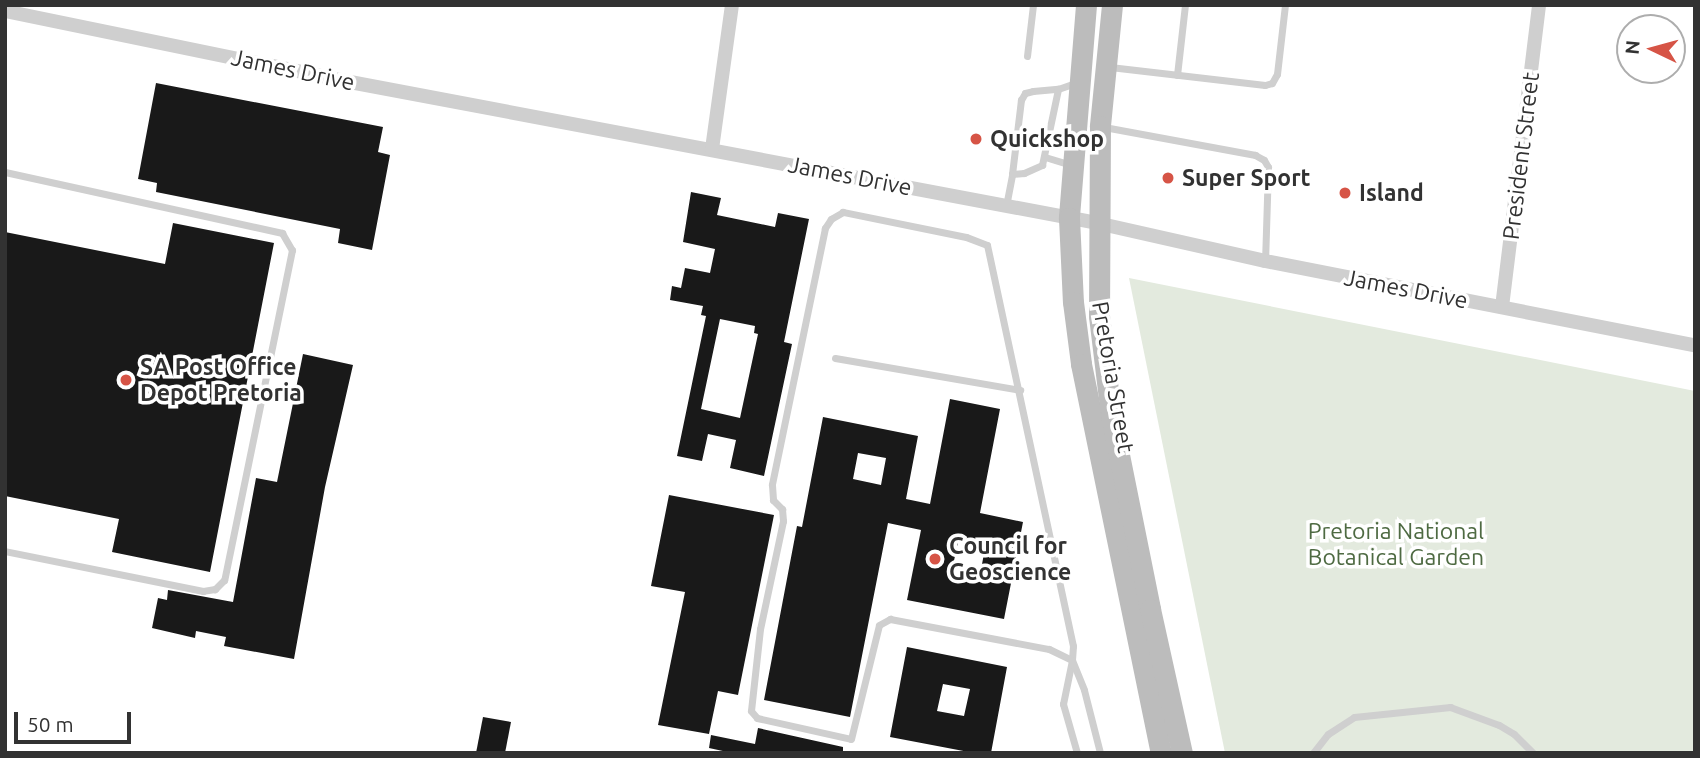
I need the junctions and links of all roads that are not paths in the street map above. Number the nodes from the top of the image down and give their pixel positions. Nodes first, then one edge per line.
1 (732, 5) edge
2 (1033, 5) edge
3 (1086, 5) edge
4 (1112, 5) edge
5 (1185, 5) edge
6 (1285, 5) edge
7 (1539, 5) edge
8 (5, 11) edge
9 (1027, 56) dead end
10 (1106, 66) junction
11 (1177, 75) junction
12 (1079, 82) junction
13 (1058, 89) junction
14 (1100, 126) junction
15 (712, 149) junction
16 (1045, 158) junction
17 (1072, 166) junction
18 (5, 172) edge
19 (1012, 174) junction
20 (1006, 206) junction
21 (1069, 218) junction
22 (1097, 223) junction
23 (1265, 261) junction
24 (1502, 307) junction
25 (1695, 345) edge
26 (835, 358) dead end
27 (1020, 390) junction
28 (5, 551) edge
29 (1072, 660) junction
30 (1077, 753) edge
31 (1100, 753) edge
32 (1161, 753) edge
33 (1182, 753) edge
34 (1313, 753) edge
35 (1534, 753) edge

1 - 15 street
2 - 9 lane
3 - 12 main road, Pretoria Street
4 - 10 main road, Pretoria Street
5 - 11 lane
6 - 11 lane
7 - 24 street, President Street
8 - 15 street, James Drive
10 - 11 lane
10 - 14 main road, Pretoria Street
12 - 13 lane
12 - 17 main road, Pretoria Street
13 - 16 lane
13 - 19 lane
14 - 22 main road, Pretoria Street
14 - 23 lane
15 - 20 street, James Drive
16 - 17 lane
16 - 19 lane
17 - 21 main road, Pretoria Street
18 - 28 lane
19 - 20 lane
20 - 21 street, James Drive
21 - 22 street, James Drive
21 - 32 main road, Pretoria Street
22 - 23 street, James Drive
22 - 33 main road, Pretoria Street
23 - 24 street, James Drive
24 - 25 street, James Drive
26 - 27 lane
27 - 29 lane
27 - 29 lane
29 - 30 lane
29 - 31 lane
34 - 35 lane

